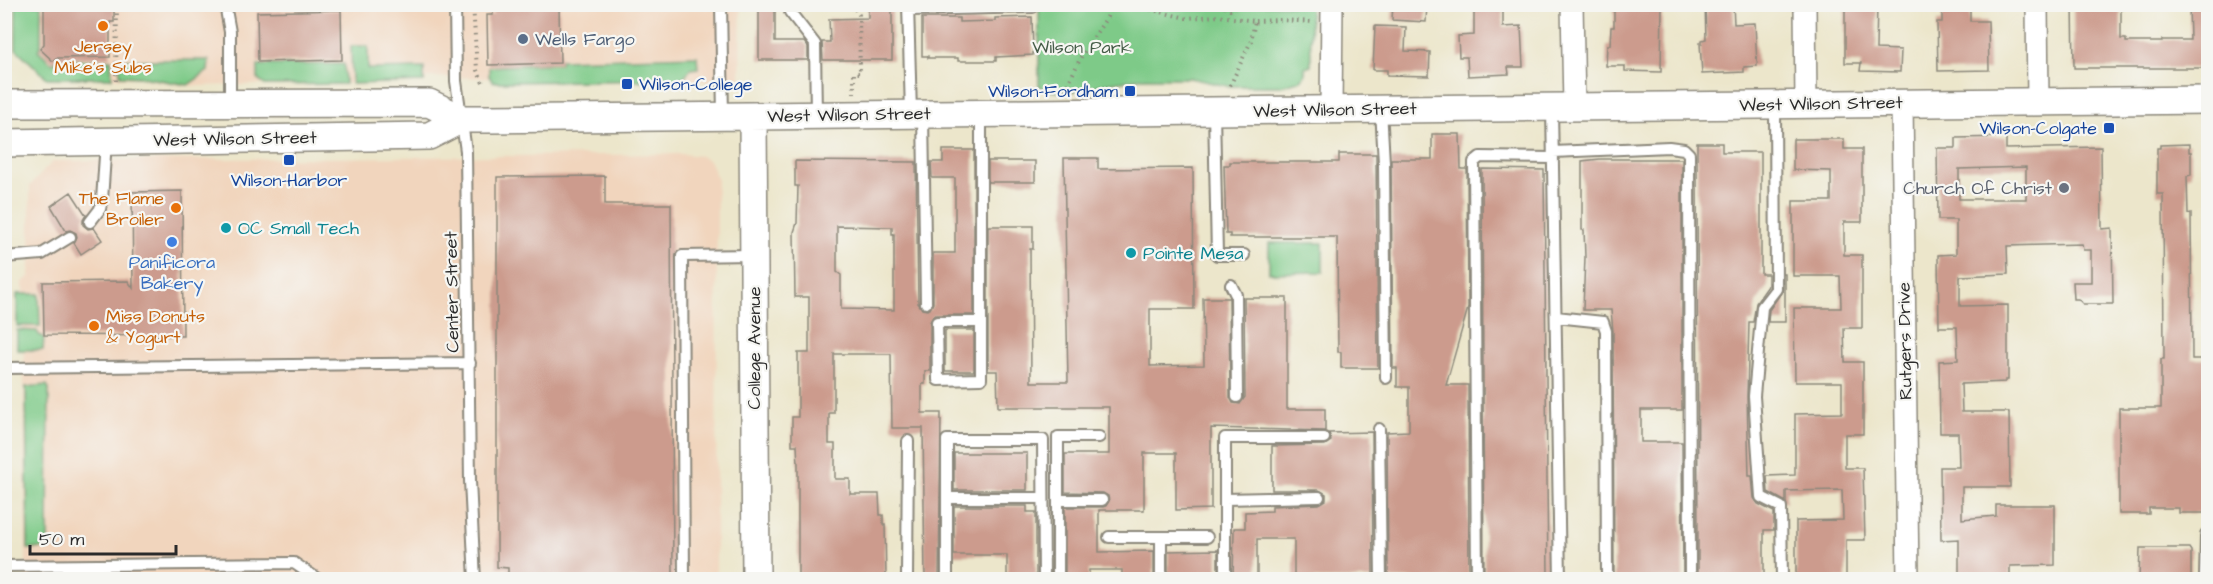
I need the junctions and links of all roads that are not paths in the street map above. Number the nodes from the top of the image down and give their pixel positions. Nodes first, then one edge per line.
1 (225, 4) edge
2 (454, 4) edge
3 (721, 4) edge
4 (790, 4) edge
5 (1332, 4) edge
6 (1572, 4) edge
7 (1805, 4) edge
8 (2037, 4) edge
9 (908, 7) edge
10 (1033, 7) dead end
11 (1221, 100) junction
12 (2208, 100) edge
13 (2038, 102) junction
14 (230, 103) junction
15 (1902, 103) junction
16 (4, 104) edge
17 (1806, 104) junction
18 (1774, 105) junction
19 (1563, 107) junction
20 (1381, 109) junction
21 (1331, 110) junction
22 (917, 114) junction
23 (981, 114) junction
24 (753, 116) junction
25 (816, 116) junction
26 (723, 117) junction
27 (462, 119) junction
28 (106, 141) junction
29 (4, 143) edge
30 (1553, 155) junction
31 (90, 222) dead end
32 (70, 237) dead end
33 (754, 255) junction
34 (1244, 255) dead end
35 (4, 257) edge
36 (1231, 285) dead end
37 (926, 303) dead end
38 (1556, 317) junction
39 (981, 322) junction
40 (470, 363) junction
41 (4, 368) edge
42 (1386, 378) dead end
43 (1237, 397) dead end
44 (1379, 429) dead end
45 (1099, 437) dead end
46 (1324, 438) dead end
47 (908, 441) dead end
48 (1320, 497) dead end
49 (947, 498) junction
50 (1043, 498) junction
51 (1226, 499) junction
52 (1058, 500) junction
53 (1102, 500) dead end
54 (2206, 534) dead end
55 (1109, 537) dead end
56 (1161, 537) junction
57 (1207, 537) dead end
58 (4, 566) edge
59 (319, 579) edge
60 (475, 579) edge
61 (684, 579) edge
62 (756, 579) edge
63 (907, 579) edge
64 (947, 579) edge
65 (1044, 579) edge
66 (1058, 579) edge
67 (1161, 579) edge
68 (1225, 579) edge
69 (1381, 579) edge
70 (1477, 579) edge
71 (1560, 579) edge
72 (1606, 579) edge
73 (1690, 579) edge
74 (1782, 579) edge
75 (1908, 579) edge
76 (2205, 579) edge

1 - 14 lane
2 - 27 lane, Center Street
3 - 26 lane
4 - 25 lane
5 - 21 street
6 - 19 street
7 - 17 street
8 - 13 street
9 - 10 lane
9 - 22 lane
11 - 21 street, West Wilson Street
11 - 23 street, West Wilson Street
11 - 34 lane
12 - 13 street, West Wilson Street
13 - 15 street, West Wilson Street
14 - 16 street, West Wilson Street
14 - 27 street, West Wilson Street
15 - 17 street, West Wilson Street
15 - 75 street, Rutgers Drive
17 - 18 street, West Wilson Street
18 - 19 street, West Wilson Street
18 - 74 lane
19 - 20 street, West Wilson Street
19 - 30 lane
20 - 21 street, West Wilson Street
20 - 42 lane
22 - 23 street, West Wilson Street
22 - 25 street, West Wilson Street
22 - 37 lane
23 - 39 lane
24 - 25 street, West Wilson Street
24 - 26 street, West Wilson Street
24 - 33 street, College Avenue
26 - 27 street, West Wilson Street
27 - 28 street, West Wilson Street
27 - 40 lane, Center Street
28 - 29 street, West Wilson Street
28 - 31 lane
30 - 38 lane
30 - 70 lane
30 - 73 lane
32 - 35 lane
33 - 61 lane
33 - 62 street, College Avenue
36 - 43 lane
38 - 71 lane
38 - 72 lane
39 - 39 lane
40 - 41 lane
40 - 60 lane, Center Street
44 - 69 lane
45 - 52 lane
46 - 51 lane
47 - 63 lane
48 - 51 lane
49 - 50 lane
49 - 50 lane
49 - 64 lane
50 - 65 lane
51 - 68 lane
52 - 53 lane
52 - 66 lane
54 - 76 lane
55 - 56 lane
56 - 57 lane
56 - 67 lane
58 - 59 lane

